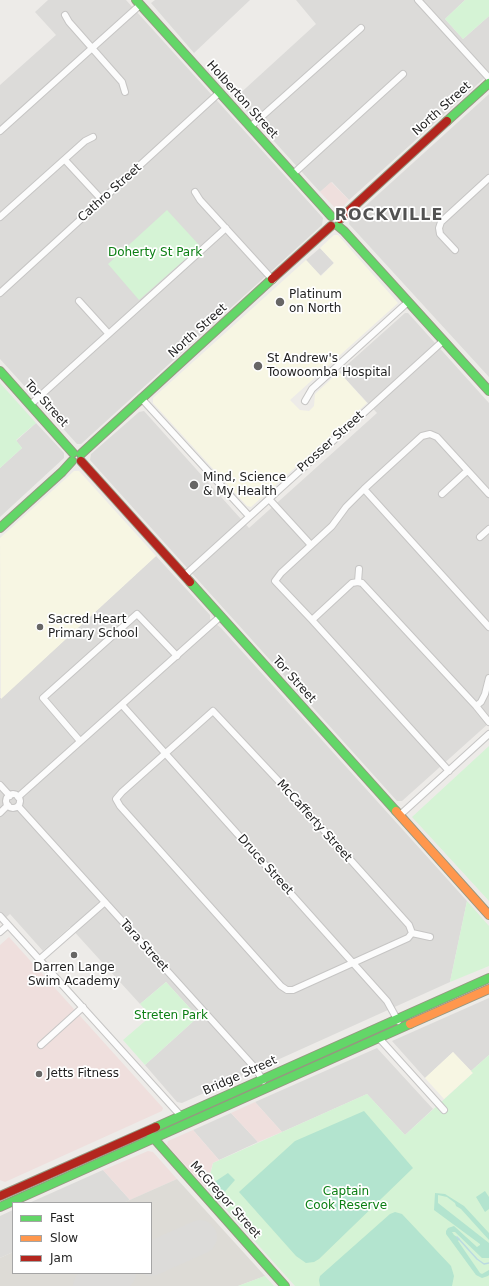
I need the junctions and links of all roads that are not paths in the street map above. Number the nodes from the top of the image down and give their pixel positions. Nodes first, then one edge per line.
1 (418, 0) edge
2 (138, 2) edge
3 (65, 15) dead end
4 (361, 28) dead end
5 (92, 48) junction
6 (403, 74) dead end
7 (489, 78) edge
8 (489, 83) edge
9 (125, 92) dead end
10 (220, 93) junction
11 (250, 127) junction
12 (0, 131) edge
13 (93, 137) dead end
14 (65, 160) junction
15 (293, 174) junction
16 (489, 178) edge
17 (195, 192) dead end
18 (102, 200) junction
19 (0, 217) edge
20 (336, 224) junction
21 (226, 228) junction
22 (455, 250) dead end
23 (273, 280) junction
24 (0, 293) edge
25 (79, 301) dead end
26 (408, 302) junction
27 (108, 333) junction
28 (443, 341) junction
29 (0, 371) edge
30 (489, 392) edge
31 (141, 398) junction
32 (305, 401) dead end
33 (30, 405) junction
34 (77, 457) junction
35 (467, 471) junction
36 (364, 489) junction
37 (442, 494) dead end
38 (489, 494) edge
39 (269, 499) junction
40 (249, 516) junction
41 (0, 528) edge
42 (489, 529) edge
43 (480, 536) dead end
44 (311, 545) junction
45 (359, 569) dead end
46 (184, 576) junction
47 (358, 582) junction
48 (220, 616) junction
49 (312, 620) junction
50 (489, 627) edge
51 (177, 656) junction
52 (489, 678) edge
53 (122, 705) junction
54 (476, 706) junction
55 (489, 722) edge
56 (489, 734) edge
57 (80, 741) junction
58 (164, 753) junction
59 (449, 771) junction
60 (0, 785) edge
61 (10, 796) junction
62 (18, 797) junction
63 (8, 806) junction
64 (18, 806) junction
65 (0, 813) edge
66 (400, 815) junction
67 (105, 902) junction
68 (489, 915) edge
69 (0, 916) edge
70 (8, 925) junction
71 (0, 932) edge
72 (412, 933) junction
73 (430, 937) dead end
74 (40, 959) junction
75 (353, 963) junction
76 (489, 978) edge
77 (489, 989) edge
78 (83, 1007) junction
79 (397, 1018) junction
80 (402, 1028) junction
81 (379, 1038) junction
82 (40, 1045) dead end
83 (262, 1079) junction
84 (266, 1088) junction
85 (444, 1110) dead end
86 (180, 1115) junction
87 (147, 1130) junction
88 (154, 1138) junction
89 (1, 1194) edge
90 (8, 1203) junction
91 (0, 1207) edge
92 (286, 1286) edge

1 - 7 street
2 - 5 street
2 - 10 main road, Holberton Street
3 - 5 street
4 - 11 street
5 - 9 street
5 - 12 street
6 - 15 street
8 - 20 main road, North Street
10 - 11 main road, Holberton Street
10 - 18 street, Cathro Street
11 - 15 main road, Holberton Street
13 - 14 street
14 - 18 street
14 - 19 street
15 - 20 main road, Holberton Street
16 - 22 street
17 - 21 street
18 - 24 street, Cathro Street
20 - 23 main road, North Street
20 - 26 main road
21 - 23 street
21 - 27 street
23 - 31 main road, North Street
25 - 27 street
26 - 28 main road
26 - 32 street
27 - 33 street
28 - 30 main road
28 - 39 street, Prosser Street
29 - 33 main road, Tor Street
31 - 34 main road, North Street
31 - 40 street
33 - 34 main road, Tor Street
34 - 41 main road, North Street
34 - 46 main road, Tor Street
35 - 36 street
35 - 37 street
35 - 38 street
36 - 44 street
36 - 50 street
39 - 40 street, Prosser Street
39 - 44 street
40 - 46 street, Prosser Street
42 - 43 street
44 - 49 street
45 - 47 street
46 - 48 main road, Tor Street
47 - 49 street
47 - 54 street
48 - 51 street
48 - 66 main road, Tor Street
49 - 59 street
51 - 53 street
51 - 57 street
52 - 54 street
53 - 57 street
53 - 58 street, Druce Street
54 - 55 street
56 - 59 street
57 - 62 street
58 - 72 street, McCafferty Street
58 - 75 street, Druce Street
58 - 75 street
59 - 66 street
60 - 61 street
61 - 62 street
61 - 63 street
62 - 64 street
63 - 64 street
63 - 65 street
64 - 67 street, Tara Street
66 - 68 main road, Tor Street
67 - 74 street
67 - 83 street, Tara Street
69 - 70 street
70 - 71 street
70 - 74 street
72 - 73 street
72 - 75 street
74 - 78 street
75 - 79 street, Druce Street
76 - 79 main road, Bridge Street
77 - 80 main road, Bridge Street
78 - 82 street
78 - 86 street
79 - 80 street, Druce Street
79 - 83 main road, Bridge Street
80 - 81 main road, Bridge Street
81 - 84 main road, Bridge Street
81 - 85 street
83 - 84 street, Tara Street
83 - 86 main road, Bridge Street
84 - 88 main road, Bridge Street
86 - 87 main road, Bridge Street
87 - 88 main road, McGregor Street
87 - 89 main road, Bridge Street
88 - 90 main road, Bridge Street
88 - 92 main road, McGregor Street
89 - 90 street
90 - 91 main road, Bridge Street

